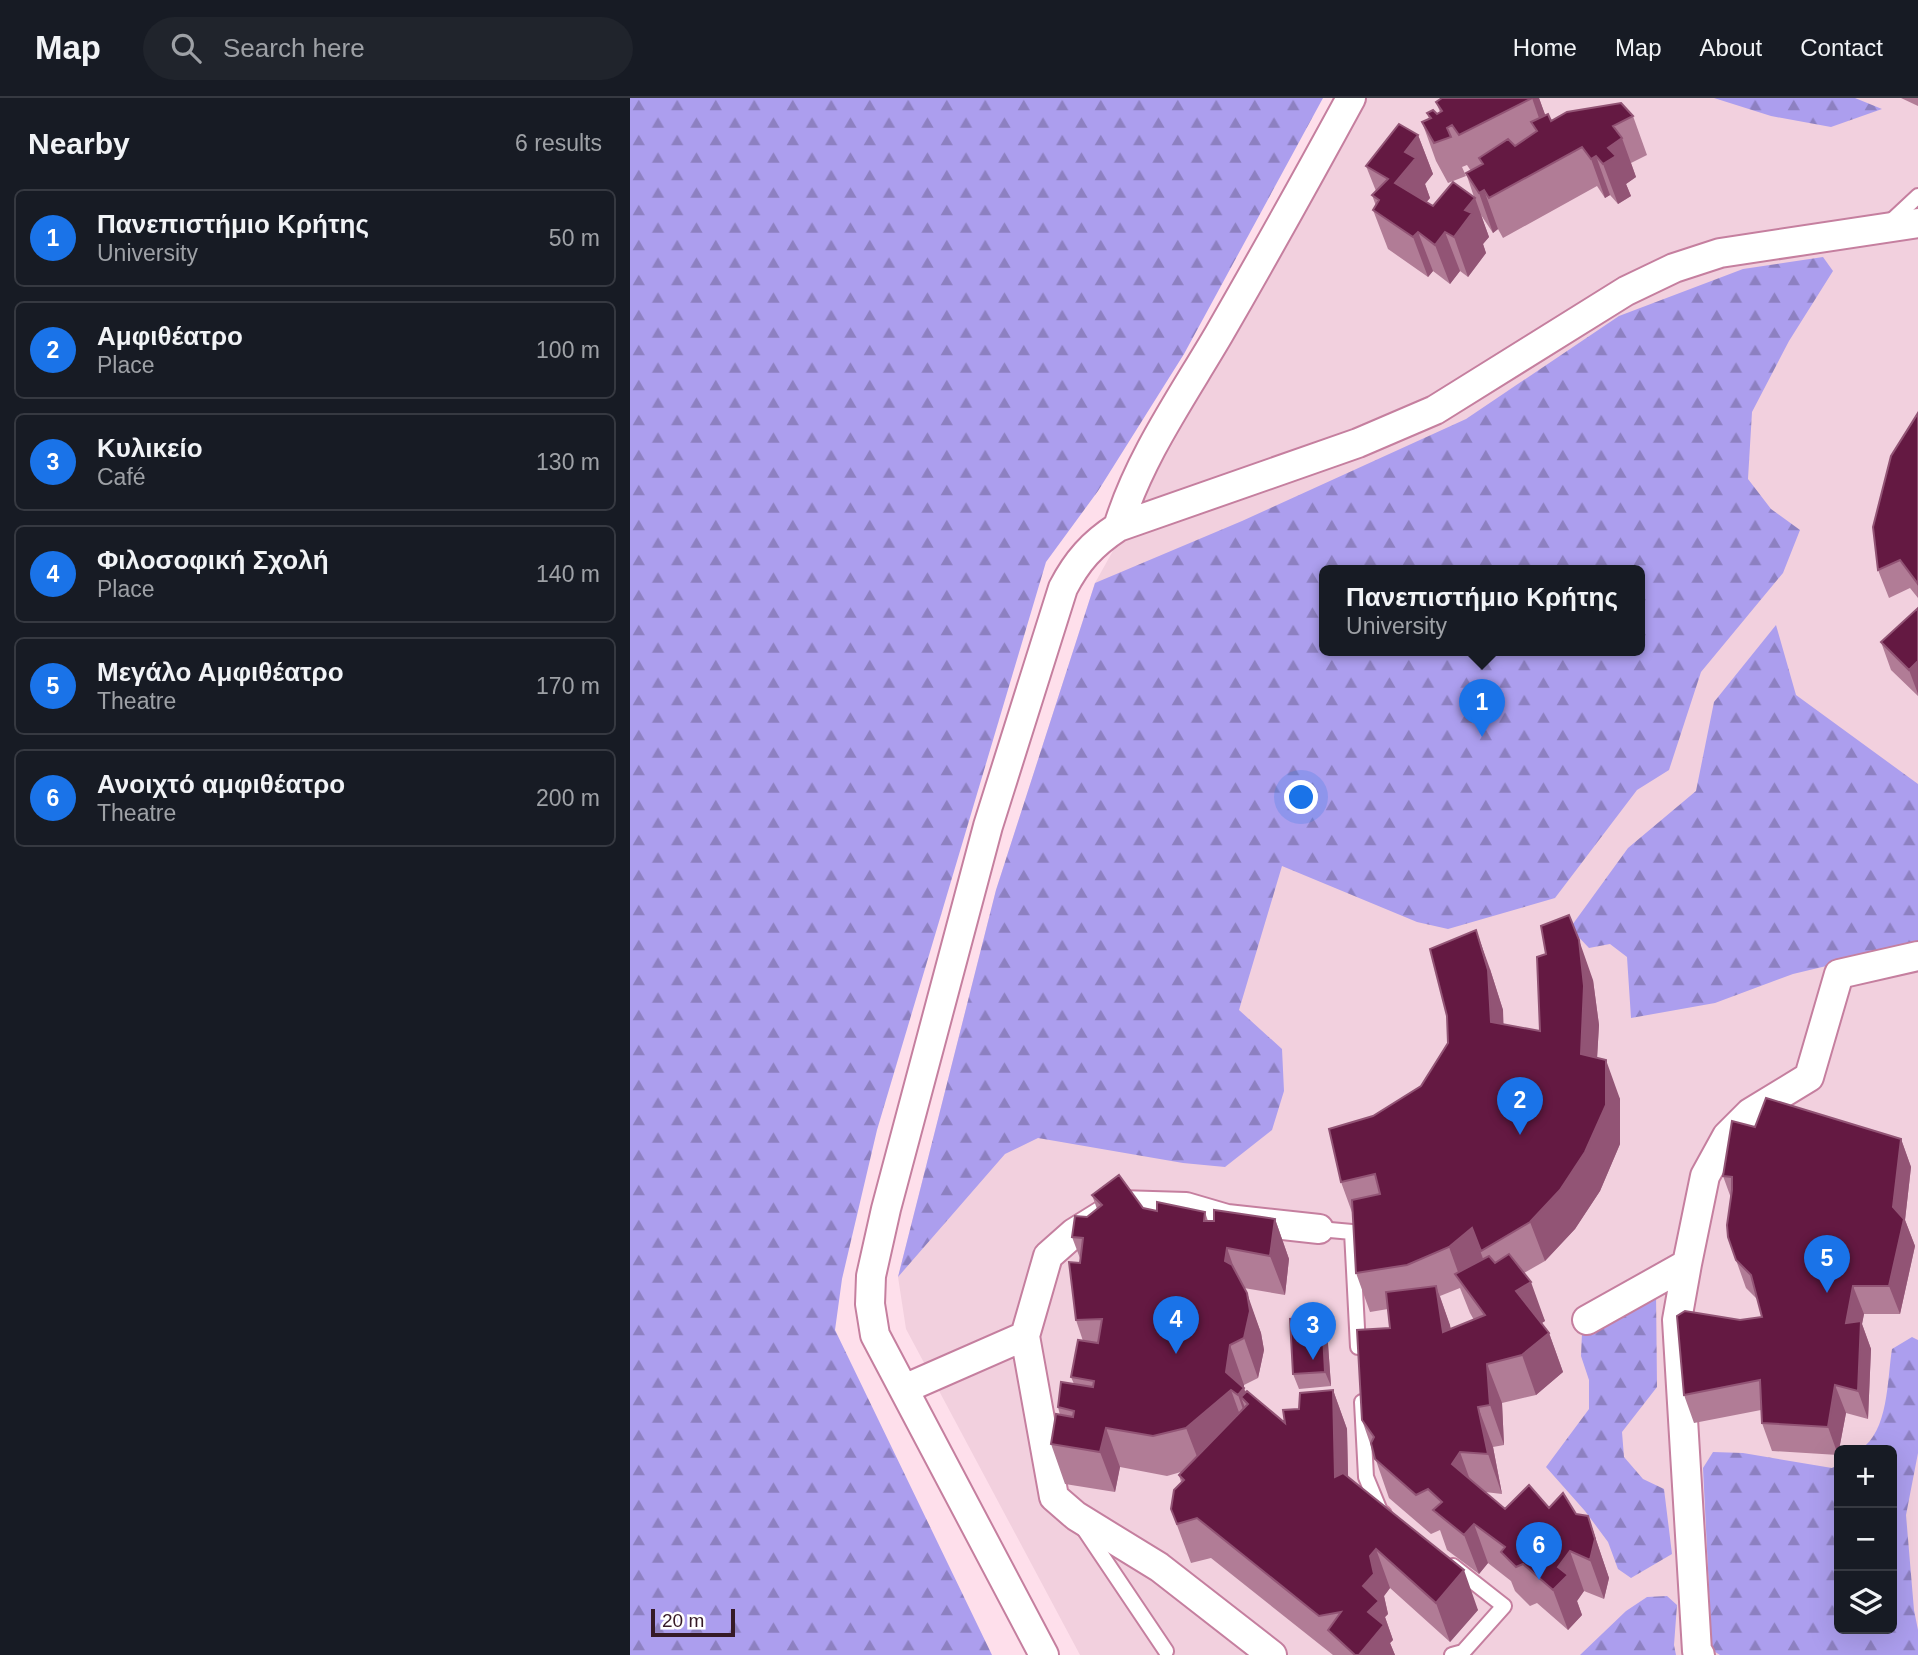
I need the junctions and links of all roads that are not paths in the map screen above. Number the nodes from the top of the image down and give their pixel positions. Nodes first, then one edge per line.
1 (1352, 98) edge
2 (1918, 196) edge
3 (1918, 223) edge
4 (1884, 228) junction
5 (1118, 527) junction
6 (1918, 956) edge
7 (1319, 1229) joint
8 (1687, 1264) junction
9 (1587, 1320) dead end
10 (1025, 1336) junction
11 (1359, 1358) edge
12 (1360, 1382) edge
13 (904, 1389) junction
14 (1076, 1516) junction
15 (1401, 1526) edge
16 (1442, 1558) edge
17 (1166, 1651) dead end
18 (1044, 1655) edge
19 (1272, 1655) edge
20 (1452, 1655) edge
21 (1700, 1655) edge

1 - 5 street
2 - 4 lane
3 - 4 street
4 - 5 street
5 - 13 street
6 - 8 street
7 - 10 street
7 - 11 lane
8 - 9 street
8 - 21 street
10 - 13 street
10 - 14 street
12 - 15 lane
13 - 18 street
14 - 17 lane
14 - 19 street
16 - 20 lane

